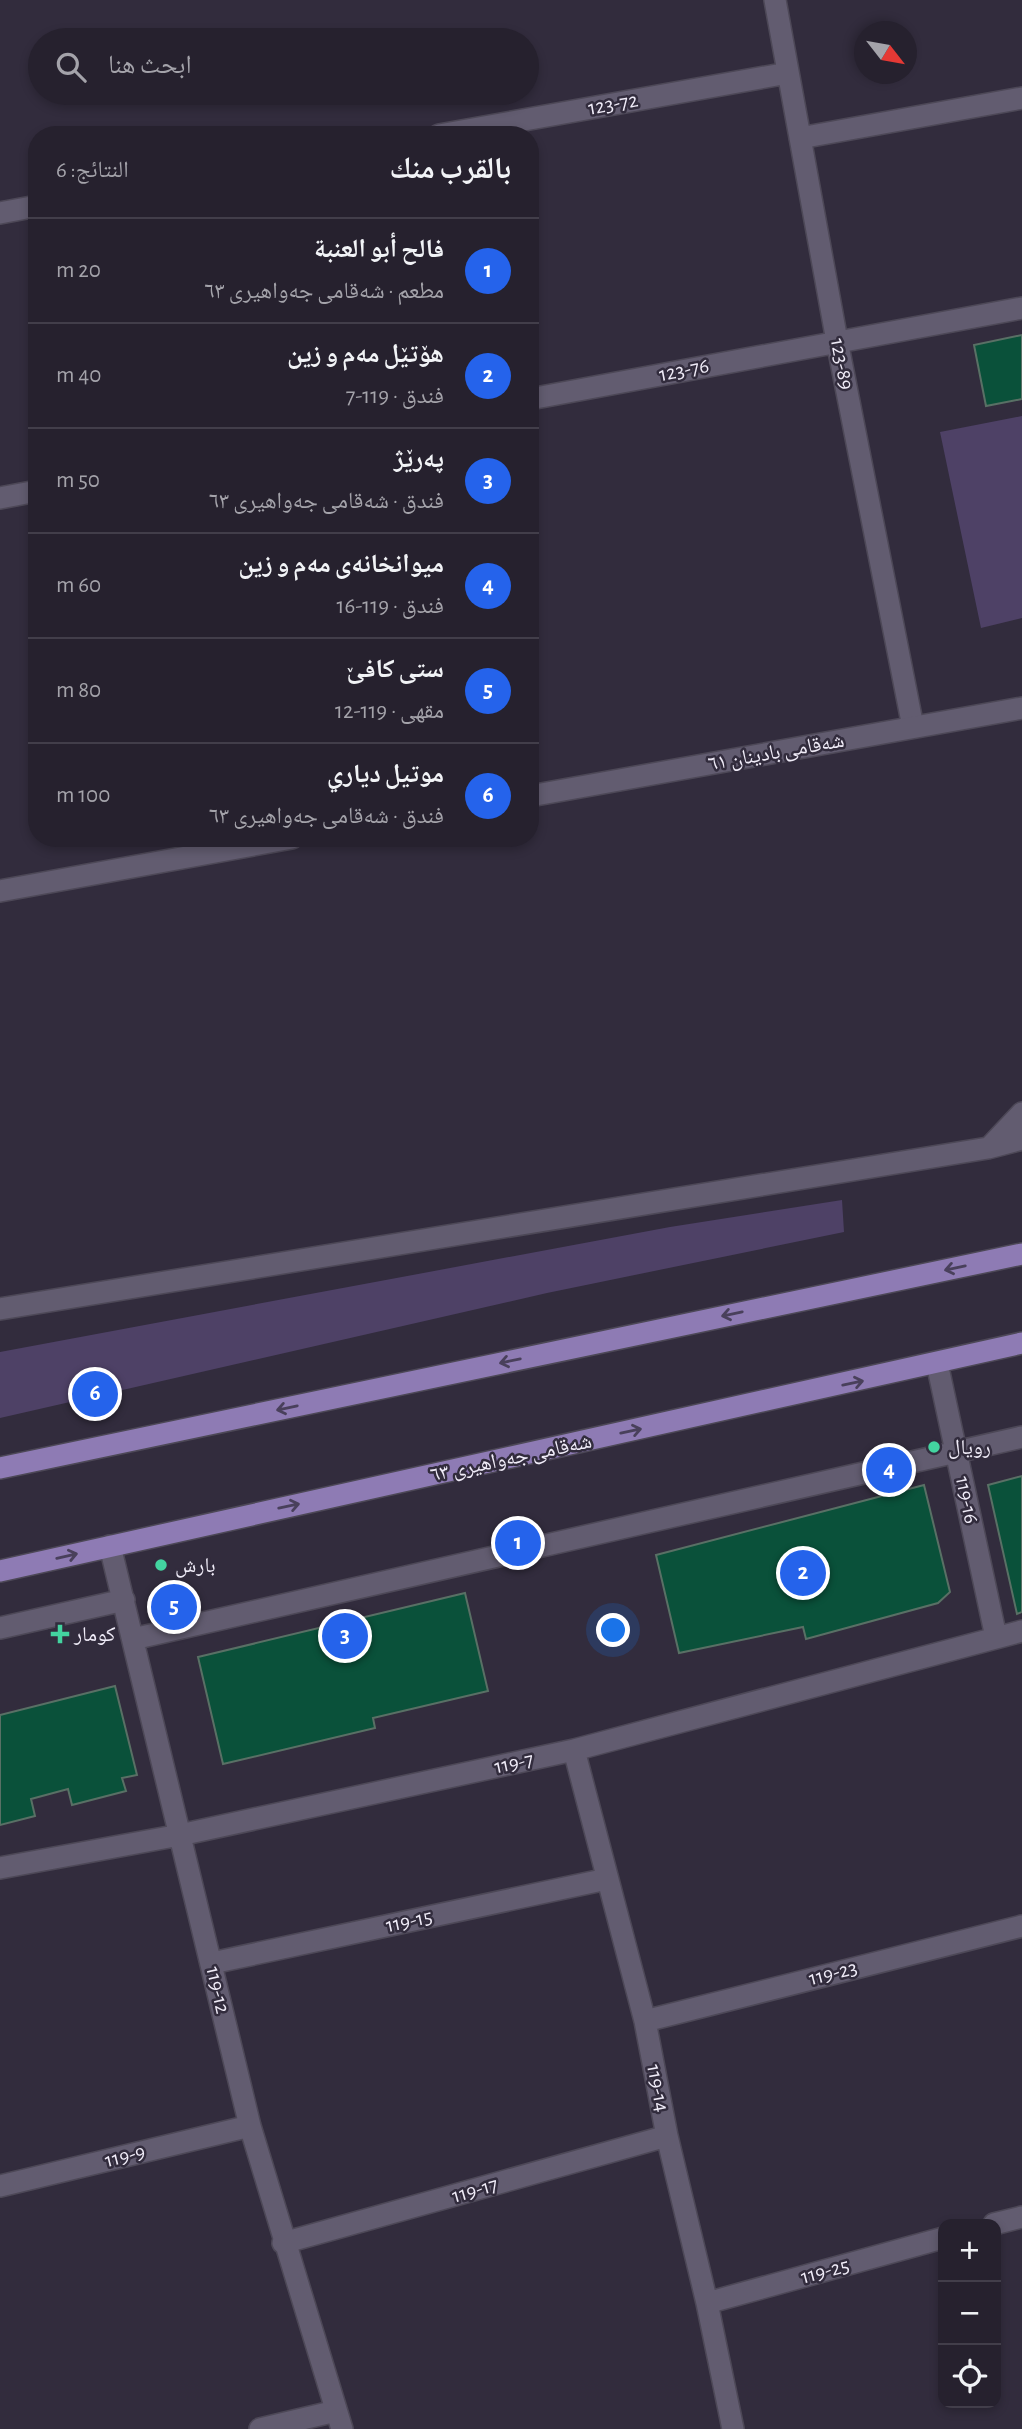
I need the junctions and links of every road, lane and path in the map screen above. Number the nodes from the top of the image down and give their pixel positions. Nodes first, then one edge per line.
1 (775, 0) edge
2 (788, 73) junction
3 (1022, 98) edge
4 (490, 126) edge
5 (800, 138) junction
6 (28, 208) edge
7 (0, 213) edge
8 (1022, 308) edge
9 (837, 341) junction
10 (539, 397) edge
11 (28, 493) edge
12 (0, 498) edge
13 (1022, 708) edge
14 (913, 727) junction
15 (539, 794) edge
16 (242, 847) edge
17 (0, 891) edge
18 (1022, 1113) edge
19 (1022, 1139) edge
20 (988, 1148) junction
21 (1022, 1254) edge
22 (0, 1309) edge
23 (1022, 1343) edge
24 (937, 1363) junction
25 (1022, 1437) edge
26 (956, 1452) junction
27 (0, 1468) edge
28 (110, 1546) junction
29 (0, 1571) edge
30 (124, 1600) junction
31 (0, 1628) edge
32 (1022, 1631) edge
33 (996, 1637) junction
34 (134, 1639) junction
35 (574, 1750) junction
36 (180, 1835) junction
37 (0, 1868) edge
38 (607, 1879) junction
39 (1022, 1926) edge
40 (212, 1963) junction
41 (645, 2021) junction
42 (250, 2126) junction
43 (667, 2136) junction
44 (0, 2186) edge
45 (1022, 2217) edge
46 (1001, 2222) edge
47 (938, 2239) edge
48 (283, 2243) junction
49 (707, 2303) junction
50 (339, 2420) edge
51 (260, 2429) edge
52 (733, 2429) edge

1 - 2 street, 123-89
2 - 4 street, 123-72
2 - 5 street, 123-89
3 - 5 street
5 - 9 street, 123-89
6 - 7 street
8 - 9 street, 123-76
9 - 10 street, 123-76
9 - 14 street, 123-89
11 - 12 street
13 - 14 street, شەقامی بادینان ٦١
14 - 15 street, شەقامی بادینان ٦١
16 - 17 street
18 - 20 street
19 - 20 street
20 - 22 street
21 -> 27 main road
23 - 24 main road, شەقامی جەواهیری ٦٣
24 - 26 street, 119-16
28 -> 24 main road, شەقامی جەواهیری ٦٣
25 - 26 street
26 - 33 street, 119-16
26 - 34 street
29 -> 28 main road, شەقامی جەواهیری ٦٣
28 - 30 street, 119-12
30 - 31 street
30 - 34 street, 119-12
32 - 33 street, 119-7
33 - 35 street, 119-7
34 - 36 street, 119-12
35 - 36 street, 119-7
35 - 38 street, 119-14
36 - 37 street, 119-7
36 - 40 street, 119-12
38 - 40 street, 119-15
38 - 41 street, 119-14
39 - 41 street, 119-23
40 - 42 street, 119-12
41 - 43 street, 119-14
42 - 44 street, 119-9
42 - 48 street, 119-12
43 - 48 street, 119-17
43 - 49 street, 119-14
45 - 46 street
47 - 49 street, 119-25
48 - 50 street, 119-12
49 - 52 street, 119-14
50 - 51 street

